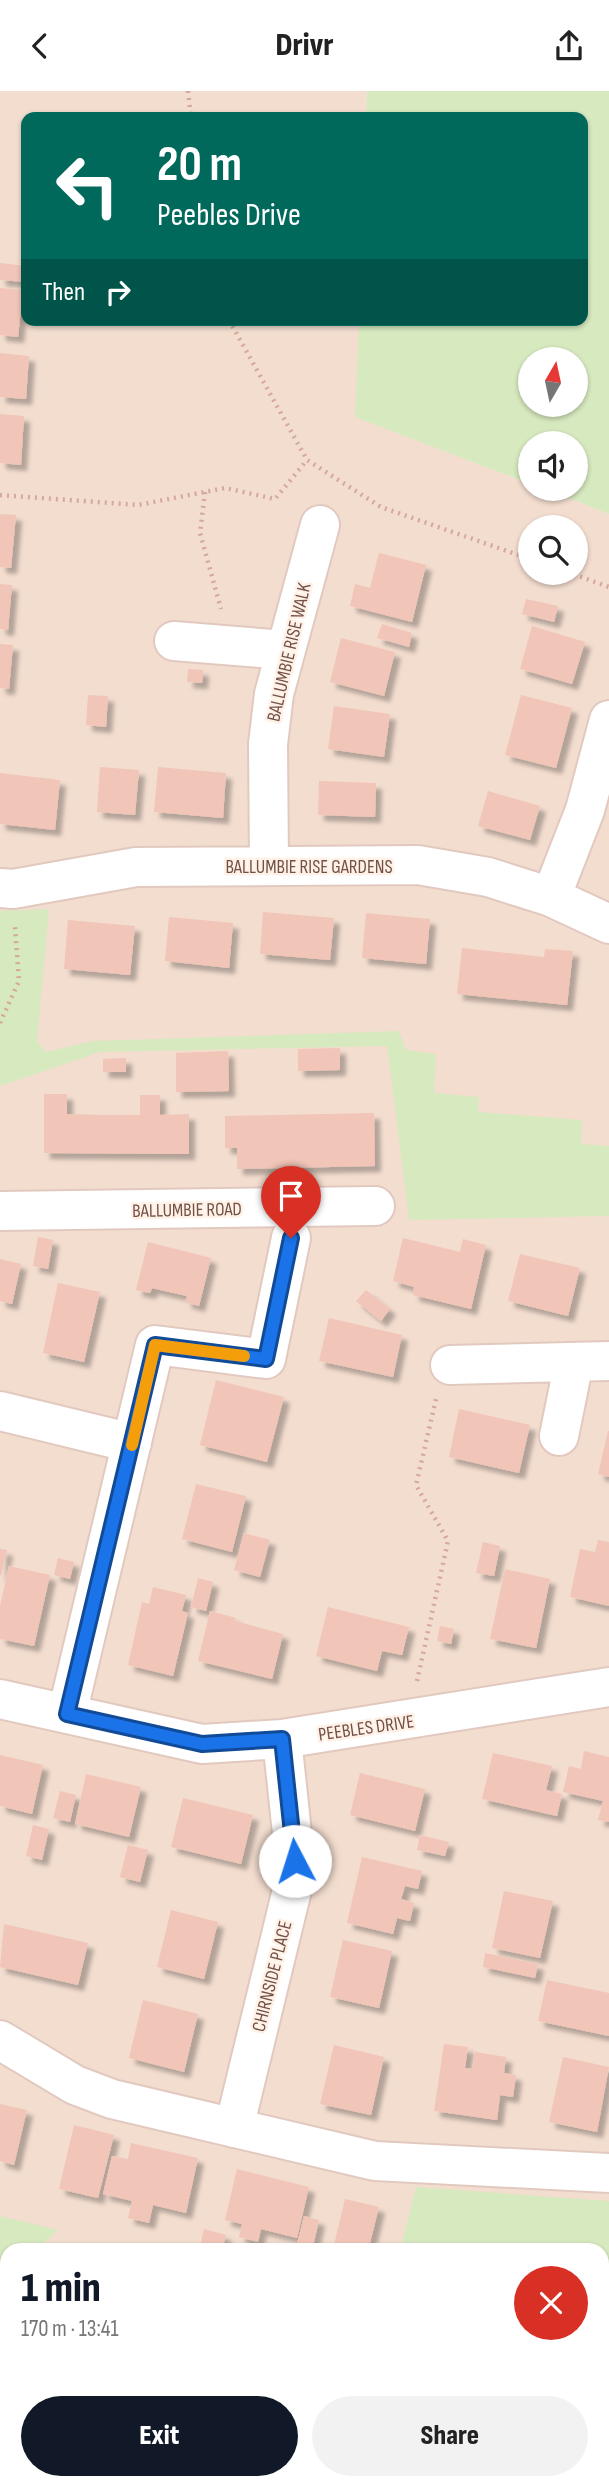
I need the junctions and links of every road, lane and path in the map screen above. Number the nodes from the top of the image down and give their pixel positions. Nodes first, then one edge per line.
1 (188, 91) edge
2 (190, 112) edge
3 (232, 326) edge
4 (307, 460) junction
5 (205, 492) junction
6 (0, 495) edge
7 (320, 525) dead end
8 (518, 555) edge
9 (588, 580) edge
10 (609, 587) edge
11 (222, 613) dead end
12 (174, 641) dead end
13 (285, 650) junction
14 (609, 720) edge
15 (269, 865) junction
16 (6, 888) edge
17 (551, 897) junction
18 (609, 924) edge
19 (0, 1023) edge
20 (375, 1206) dead end
21 (0, 1211) edge
22 (291, 1238) dead end
23 (592, 1361) edge
24 (450, 1365) joint
25 (0, 1411) edge
26 (559, 1436) dead end
27 (132, 1443) junction
28 (609, 1688) edge
29 (0, 1699) edge
30 (67, 1714) junction
31 (421, 1719) junction
32 (282, 1739) junction
33 (0, 2040) edge
34 (234, 2128) junction
35 (609, 2173) edge

1 - 2 path
3 - 4 path
4 - 5 path
4 - 8 path
5 - 6 path
5 - 11 path
7 - 13 street, BALLUMBIE RISE WALK
9 - 10 path
12 - 13 street
13 - 15 street, BALLUMBIE RISE WALK
14 - 17 street
15 - 16 street, BALLUMBIE RISE GARDENS
15 - 17 street, BALLUMBIE RISE GARDENS
16 - 19 path
17 - 18 street, BALLUMBIE RISE GARDENS
20 - 21 street, BALLUMBIE ROAD
22 - 27 street
23 - 24 street
23 - 26 street
24 - 31 path
25 - 27 street
27 - 30 street
28 - 31 street, PEEBLES DRIVE
29 - 30 street, PEEBLES DRIVE
30 - 32 street, PEEBLES DRIVE
31 - 32 street, PEEBLES DRIVE
32 - 34 street, CHIRNSIDE PLACE
33 - 34 street
34 - 35 street

